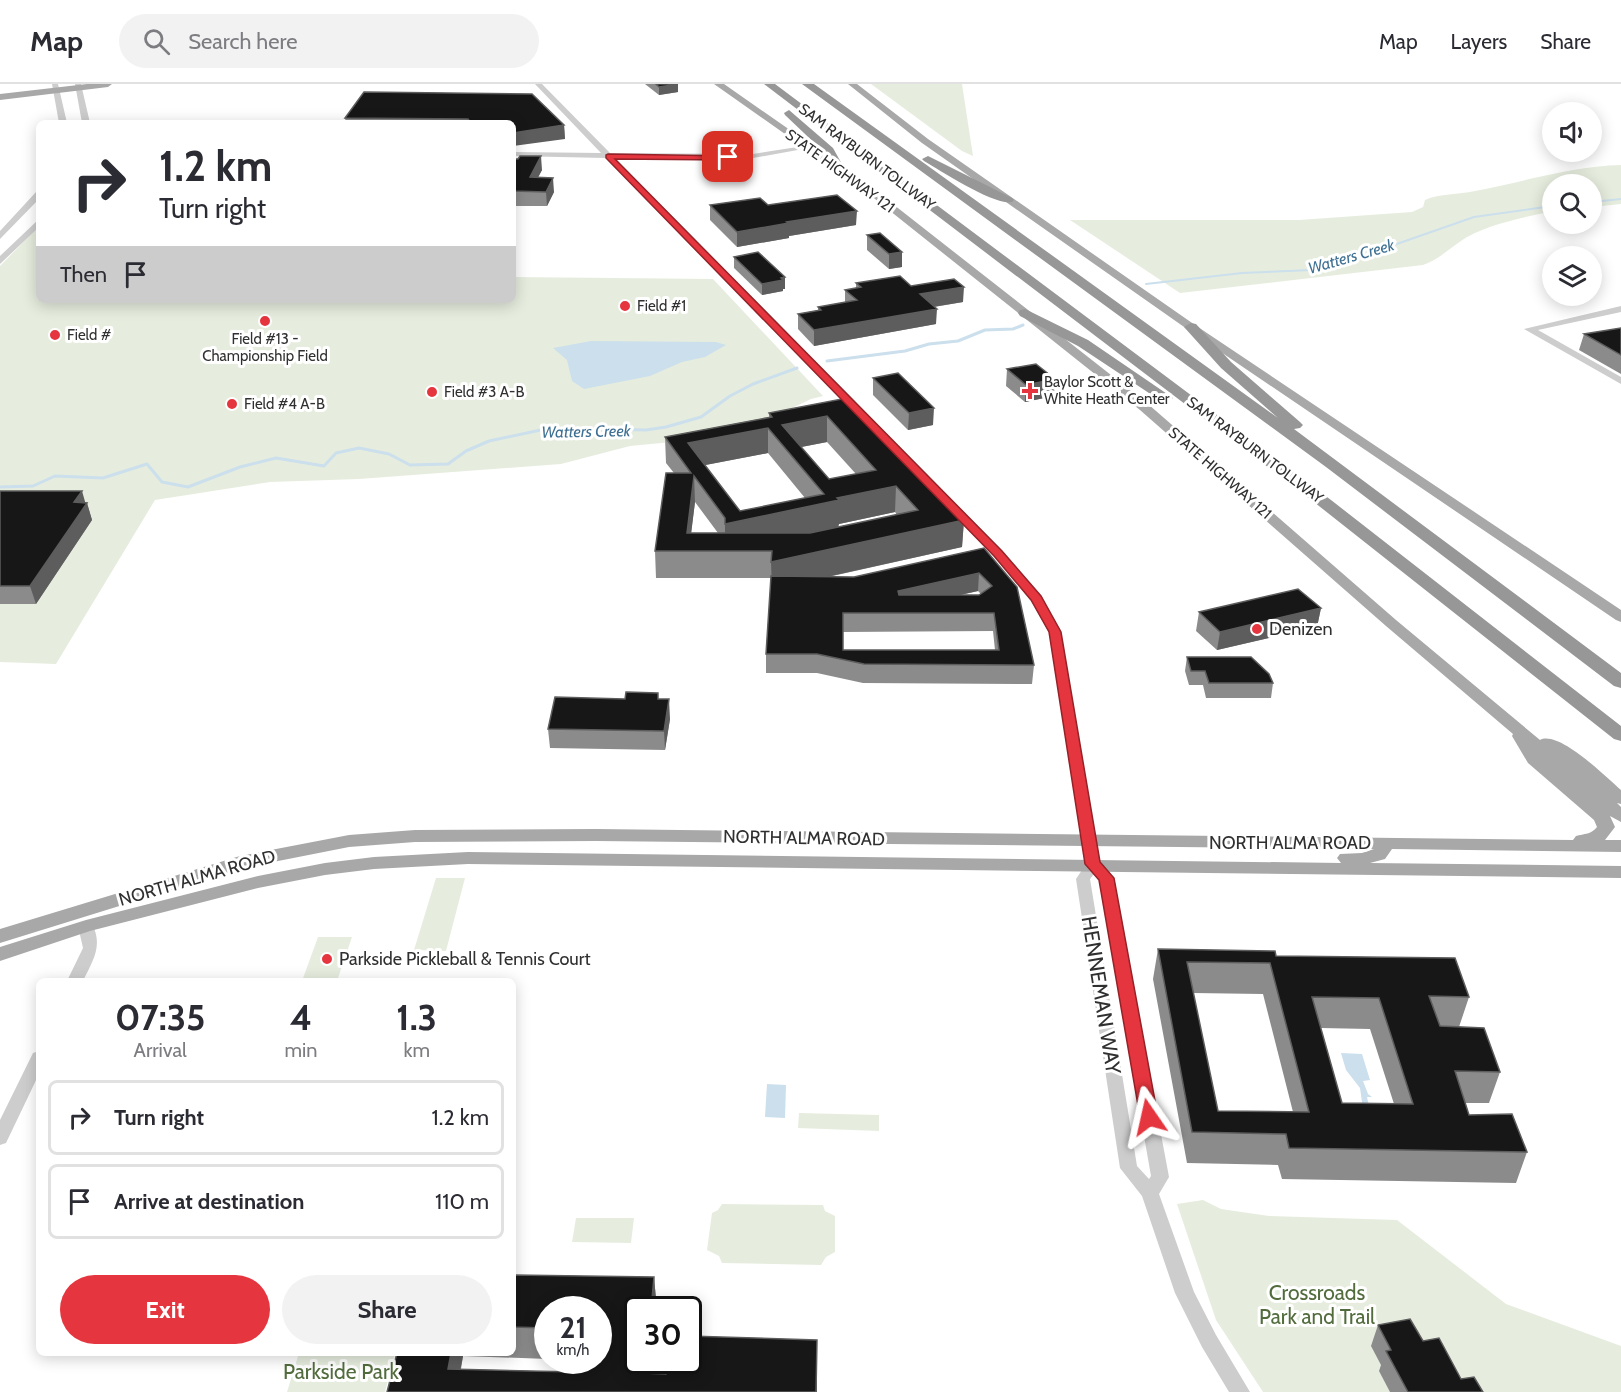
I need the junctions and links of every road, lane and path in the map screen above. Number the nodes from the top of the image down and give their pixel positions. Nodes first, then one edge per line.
1 (108, 84) edge
2 (538, 84) edge
3 (718, 84) edge
4 (760, 84) edge
5 (769, 84) edge
6 (807, 84) edge
7 (852, 84) edge
8 (56, 86) edge
9 (78, 86) edge
10 (0, 91) edge
11 (0, 97) edge
12 (62, 120) edge
13 (85, 120) edge
14 (868, 129) junction
15 (810, 147) junction
16 (516, 154) edge
17 (608, 157) junction
18 (837, 166) junction
19 (36, 197) edge
20 (1008, 200) junction
21 (36, 225) edge
22 (0, 236) edge
23 (0, 242) edge
24 (18, 243) junction
25 (0, 261) edge
26 (1621, 309) edge
27 (1025, 313) junction
28 (1191, 327) junction
29 (1621, 381) edge
30 (1332, 464) junction
31 (1325, 503) junction
32 (1621, 617) edge
33 (1621, 682) edge
34 (1509, 720) junction
35 (1621, 735) edge
36 (1621, 799) edge
37 (1621, 816) edge
38 (416, 836) junction
39 (722, 837) junction
40 (1090, 841) junction
41 (1387, 843) junction
42 (1477, 844) junction
43 (1553, 845) junction
44 (1621, 846) edge
45 (720, 860) junction
46 (407, 861) junction
47 (1093, 864) junction
48 (1260, 867) junction
49 (1400, 869) junction
50 (1621, 872) edge
51 (86, 926) junction
52 (0, 936) edge
53 (0, 954) edge
54 (76, 978) edge
55 (36, 1063) edge
56 (0, 1138) edge
57 (1150, 1193) junction
58 (1240, 1392) edge

1 - 9 main road
2 - 17 street, HENNEMAN WAY
3 - 15 main road, STATE HIGHWAY 121
4 - 18 highway
5 - 31 highway, SAM RAYBURN TOLLWAY
6 - 14 highway, SAM RAYBURN TOLLWAY
7 - 20 main road
8 - 9 main road
8 - 10 main road
8 - 11 main road
8 - 12 street
9 - 13 street
14 - 20 highway
14 - 30 highway, SAM RAYBURN TOLLWAY
15 - 17 street
15 - 18 main road, STATE HIGHWAY 121
16 - 17 street
17 - 40 street, HENNEMAN WAY
18 - 27 main road, STATE HIGHWAY 121
19 - 22 street
20 - 28 main road
21 - 24 street
23 - 24 street
24 - 25 street
26 - 29 street
27 - 31 highway
27 - 34 main road, STATE HIGHWAY 121
28 - 30 highway
28 - 32 main road
30 - 33 highway, SAM RAYBURN TOLLWAY
31 - 35 highway, SAM RAYBURN TOLLWAY
34 - 36 main road
34 - 37 main road, STATE HIGHWAY 121
34 - 43 main road
38 - 39 main road, NORTH ALMA ROAD
38 - 46 main road
38 - 52 main road, NORTH ALMA ROAD
39 - 40 main road, NORTH ALMA ROAD
39 - 45 main road
40 - 41 main road, NORTH ALMA ROAD
40 - 47 street, HENNEMAN WAY
41 - 42 main road, NORTH ALMA ROAD
41 - 48 main road
42 - 43 main road, NORTH ALMA ROAD
42 - 49 main road
43 - 44 main road, NORTH ALMA ROAD
45 - 46 main road, NORTH ALMA ROAD
45 - 47 main road, NORTH ALMA ROAD
46 - 51 main road, NORTH ALMA ROAD
47 - 48 main road, NORTH ALMA ROAD
47 - 57 street, HENNEMAN WAY
47 - 57 street, HENNEMAN WAY
48 - 49 main road, NORTH ALMA ROAD
49 - 50 main road, NORTH ALMA ROAD
51 - 53 main road, NORTH ALMA ROAD
51 - 54 street
55 - 56 street
57 - 58 street, HENNEMAN WAY

